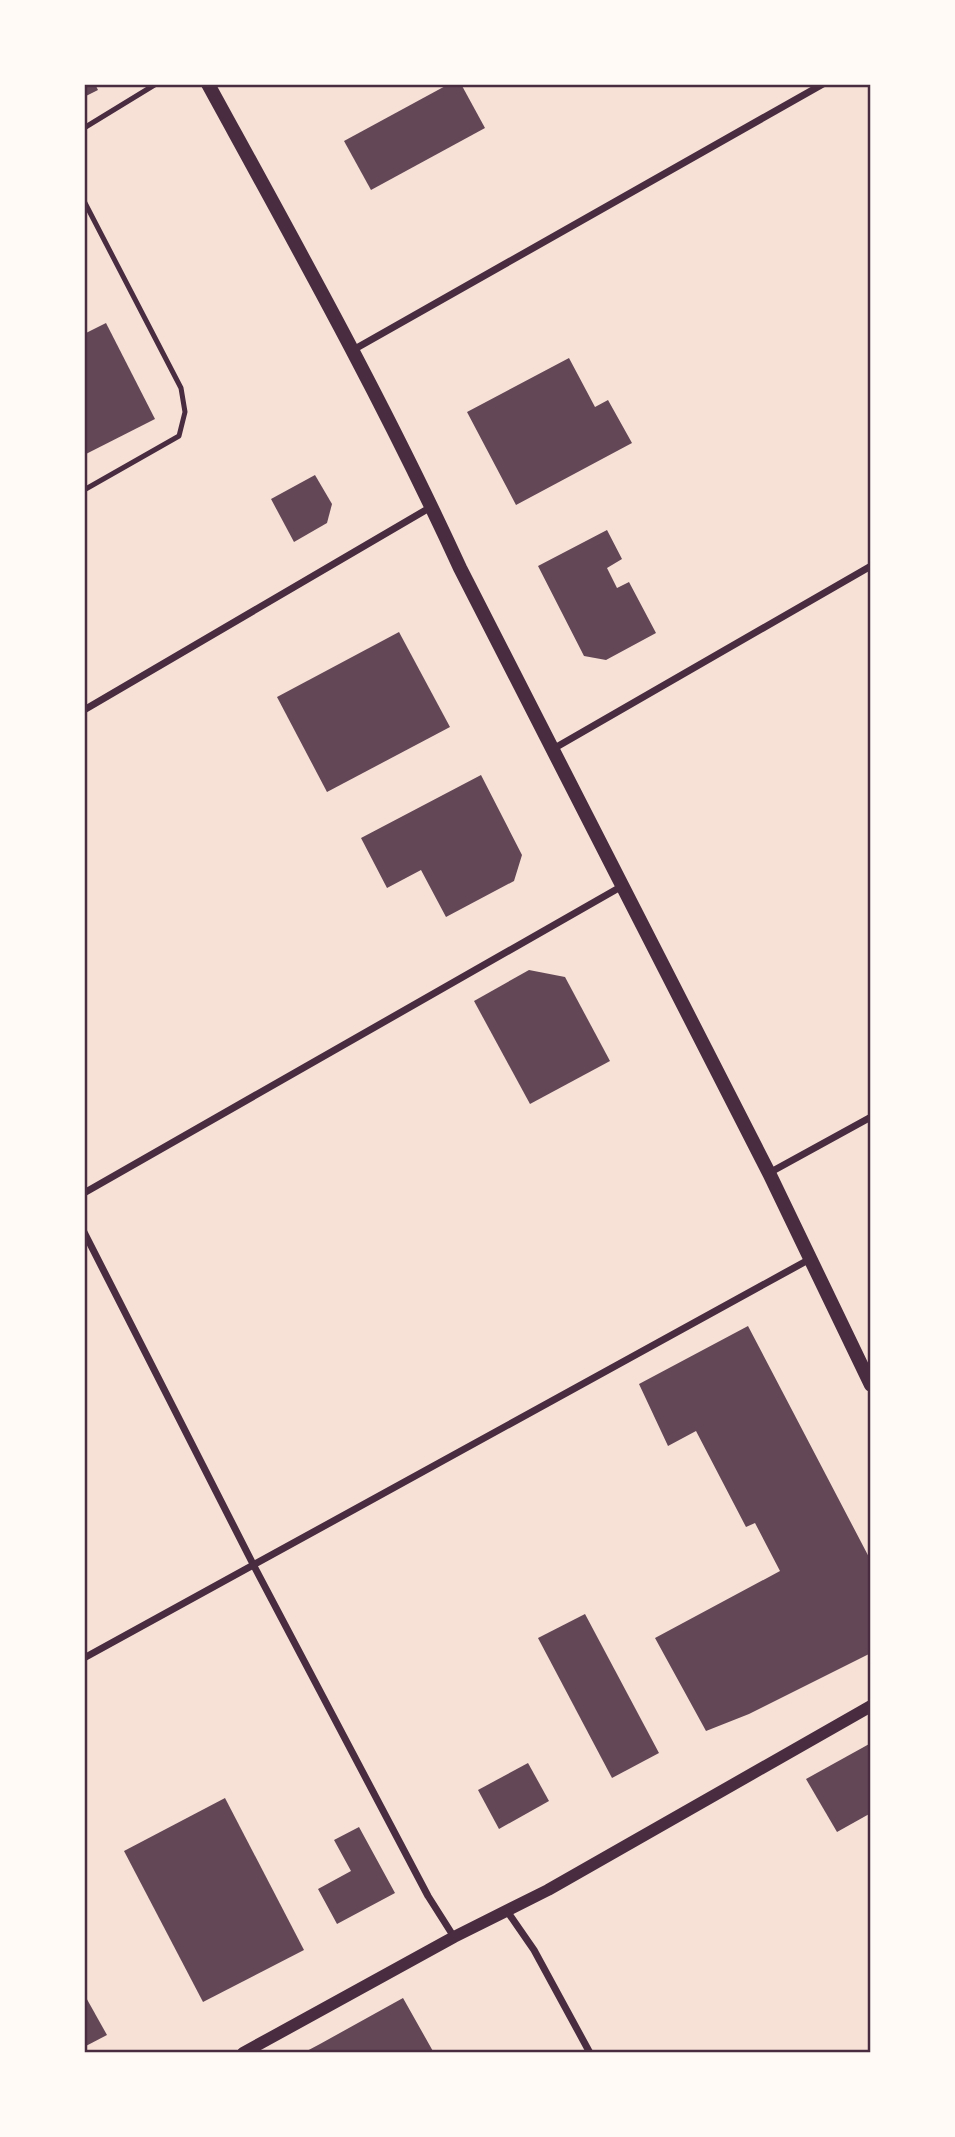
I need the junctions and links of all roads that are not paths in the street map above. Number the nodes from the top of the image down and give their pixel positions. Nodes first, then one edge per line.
1 (156, 84) edge
2 (208, 84) edge
3 (823, 84) edge
4 (84, 128) edge
5 (84, 201) edge
6 (353, 350) junction
7 (84, 490) edge
8 (432, 506) junction
9 (871, 566) edge
10 (84, 710) edge
11 (553, 749) junction
12 (624, 885) junction
13 (871, 1117) edge
14 (769, 1173) junction
15 (84, 1193) edge
16 (84, 1233) edge
17 (810, 1258) junction
18 (871, 1385) edge
19 (254, 1566) junction
20 (84, 1658) edge
21 (871, 1706) edge
22 (507, 1911) junction
23 (453, 1937) junction
24 (243, 2053) edge
25 (590, 2053) edge

1 - 4 lane
2 - 6 main road
3 - 6 street
5 - 7 lane
6 - 8 main road
8 - 10 street
8 - 11 main road
9 - 11 street
11 - 12 main road
12 - 14 main road
12 - 15 street
13 - 14 street
14 - 17 main road
16 - 19 street
17 - 18 main road
17 - 19 street
19 - 20 street
19 - 23 street
21 - 22 street
22 - 23 street
22 - 25 street
23 - 24 street

